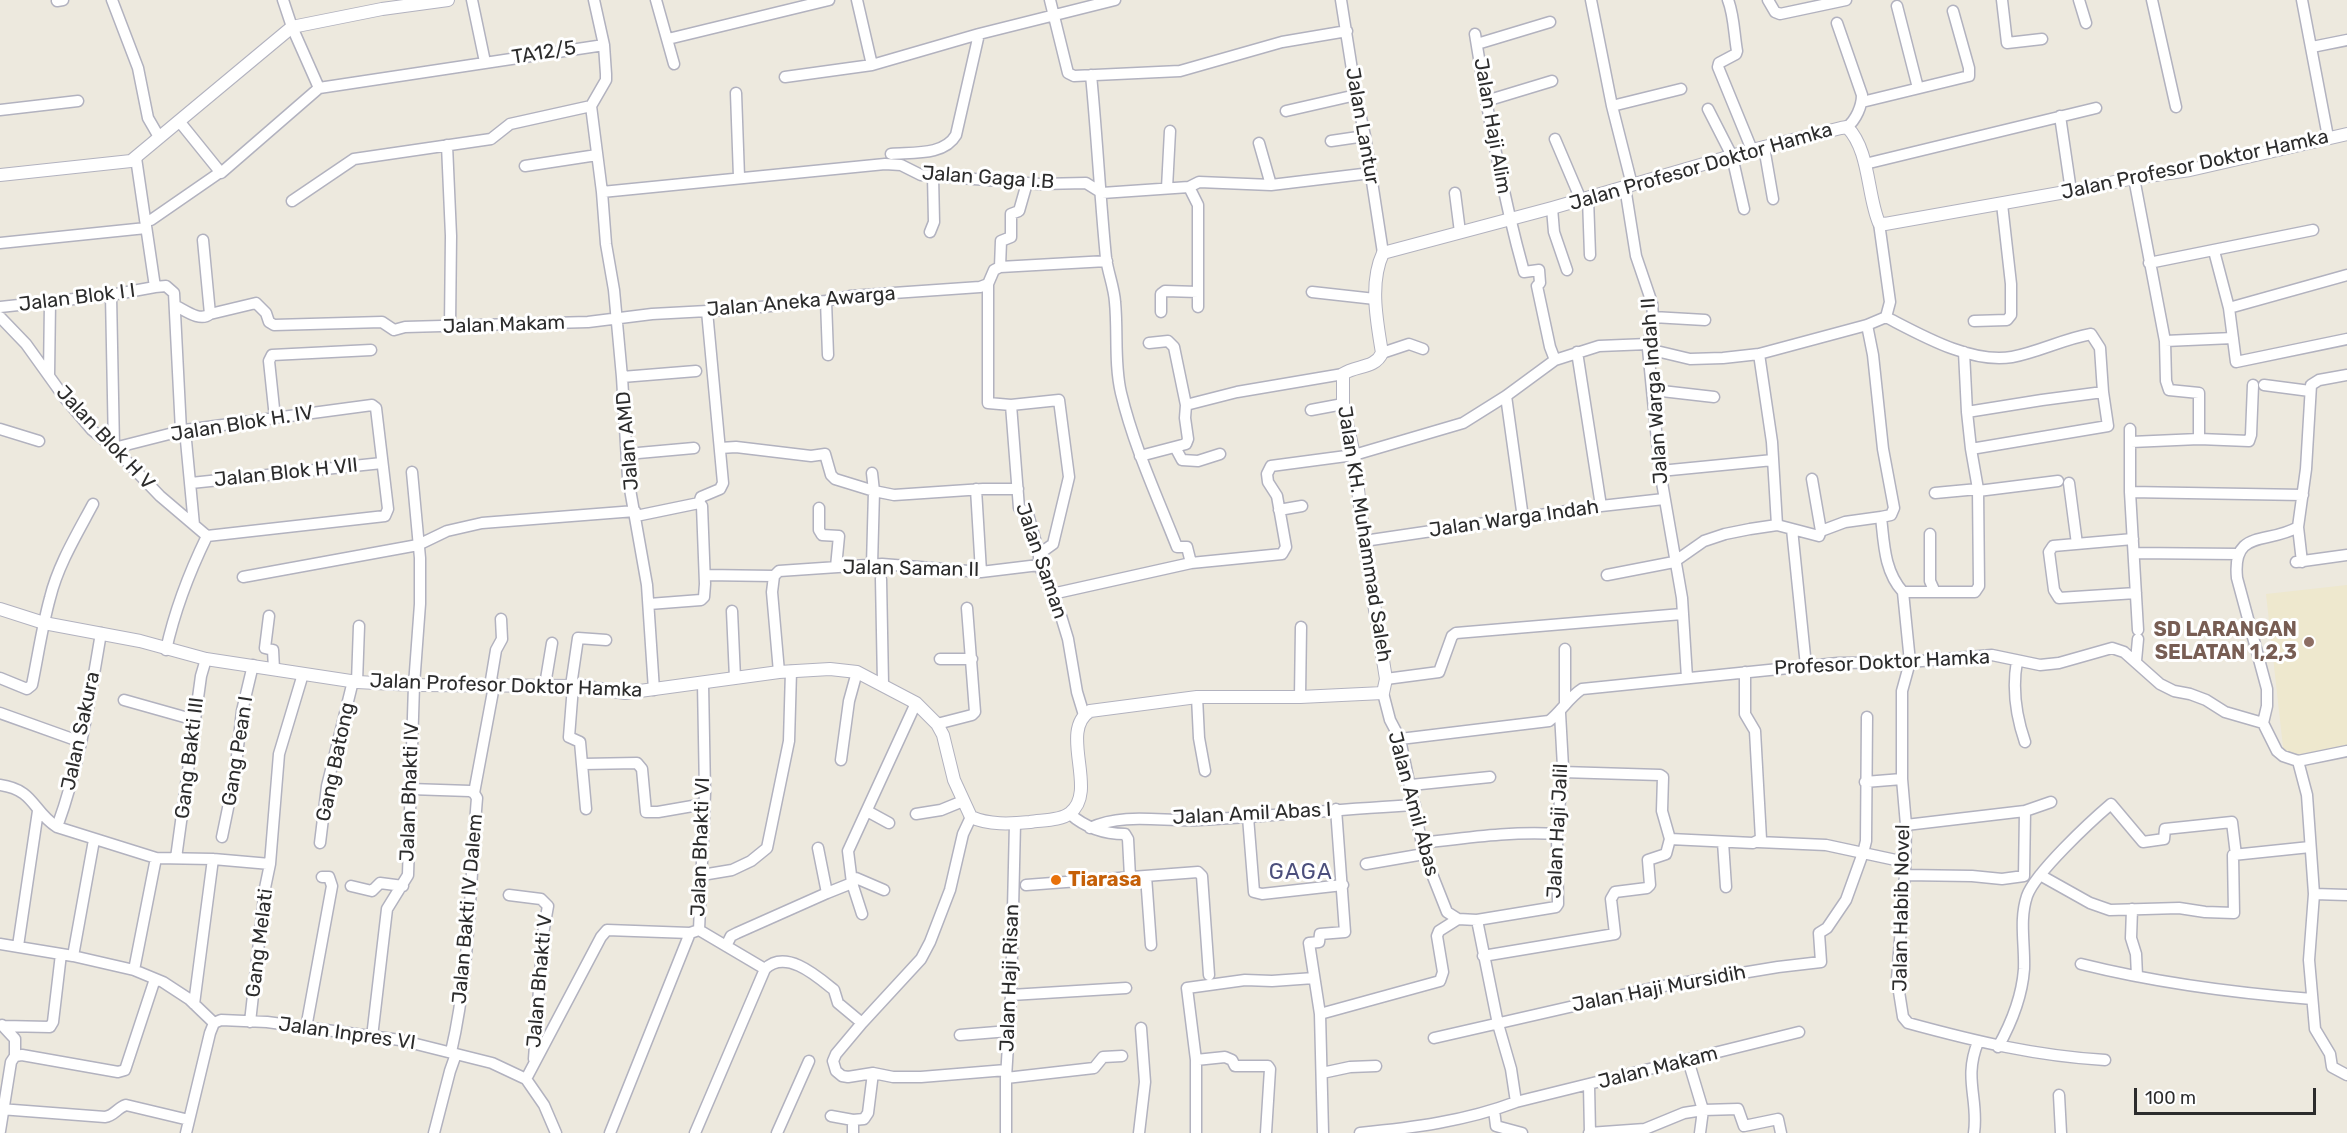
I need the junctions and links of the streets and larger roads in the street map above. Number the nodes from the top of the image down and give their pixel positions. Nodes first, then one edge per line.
1 (112, 0) edge
2 (284, 0) edge
3 (448, 0) edge
4 (472, 0) edge
5 (594, 0) edge
6 (656, 0) edge
7 (829, 0) edge
8 (857, 0) edge
9 (1050, 0) edge
10 (1115, 0) edge
11 (1341, 0) edge
12 (1591, 0) edge
13 (1728, 0) edge
14 (1768, 0) edge
15 (1846, 0) edge
16 (2002, 0) edge
17 (2079, 0) edge
18 (2152, 0) edge
19 (2302, 0) edge
20 (1897, 6) dead end
21 (1953, 10) dead end
22 (1053, 17) junction
23 (290, 21) junction
24 (1550, 22) dead end
25 (1837, 23) dead end
26 (2086, 23) dead end
27 (1347, 31) junction
28 (979, 34) junction
29 (668, 39) junction
30 (2042, 39) dead end
31 (2347, 40) edge
32 (604, 45) junction
33 (2312, 47) junction
34 (485, 62) junction
35 (674, 64) dead end
36 (872, 65) junction
37 (1091, 75) junction
38 (785, 77) dead end
39 (1552, 81) dead end
40 (319, 88) junction
41 (1918, 88) junction
42 (1681, 89) dead end
43 (736, 93) dead end
44 (1356, 95) junction
45 (78, 101) dead end
46 (1486, 101) junction
47 (1862, 102) junction
48 (591, 106) junction
49 (1612, 106) junction
50 (2176, 107) dead end
51 (2096, 108) dead end
52 (1708, 109) dead end
53 (0, 110) edge
54 (1286, 111) dead end
55 (2060, 116) junction
56 (179, 121) junction
57 (1847, 127) junction
58 (1170, 131) dead end
59 (2347, 134) edge
60 (1365, 136) junction
61 (159, 137) junction
62 (2328, 137) junction
63 (1555, 139) dead end
64 (1331, 141) dead end
65 (1259, 144) dead end
66 (447, 145) junction
67 (1758, 148) junction
68 (891, 154) dead end
69 (597, 155) junction
70 (1732, 156) junction
71 (136, 158) junction
72 (1865, 164) junction
73 (525, 166) dead end
74 (221, 172) junction
75 (1371, 173) junction
76 (0, 175) edge
77 (933, 176) junction
78 (739, 177) junction
79 (2134, 178) junction
80 (1027, 183) junction
81 (1271, 184) junction
82 (1628, 186) junction
83 (1189, 187) junction
84 (1167, 188) junction
85 (2071, 191) junction
86 (602, 192) junction
87 (1102, 193) junction
88 (1455, 193) dead end
89 (1584, 199) junction
90 (1773, 199) dead end
91 (292, 201) dead end
92 (2002, 204) junction
93 (1552, 208) junction
94 (1744, 209) dead end
95 (1509, 219) junction
96 (146, 224) junction
97 (1879, 224) junction
98 (2313, 230) dead end
99 (1460, 231) junction
100 (930, 232) dead end
101 (203, 240) dead end
102 (0, 243) edge
103 (2214, 250) junction
104 (1383, 253) junction
105 (1590, 255) dead end
106 (1107, 261) junction
107 (2149, 263) junction
108 (1000, 267) junction
109 (1568, 270) dead end
110 (2347, 275) edge
111 (988, 285) junction
112 (155, 287) junction
113 (1198, 292) junction
114 (1312, 292) dead end
115 (111, 295) junction
116 (1375, 299) junction
117 (826, 301) junction
118 (50, 302) junction
119 (176, 306) junction
120 (0, 307) edge
121 (1198, 307) dead end
122 (2229, 308) junction
123 (707, 311) junction
124 (1161, 312) dead end
125 (210, 314) junction
126 (0, 317) edge
127 (1653, 317) junction
128 (1886, 317) junction
129 (615, 319) junction
130 (1706, 320) dead end
131 (1974, 321) dead end
132 (1867, 325) junction
133 (450, 326) junction
134 (2233, 338) junction
135 (2347, 339) edge
136 (2165, 341) junction
137 (1149, 343) dead end
138 (1648, 347) junction
139 (1423, 349) dead end
140 (371, 350) dead end
141 (1577, 352) junction
142 (1964, 352) junction
143 (1382, 353) junction
144 (1759, 354) junction
145 (828, 356) dead end
146 (1555, 360) junction
147 (696, 371) dead end
148 (1343, 374) junction
149 (2347, 375) edge
150 (49, 376) junction
151 (622, 377) junction
152 (1653, 390) junction
153 (2310, 391) junction
154 (2103, 392) junction
155 (1506, 396) junction
156 (1714, 397) dead end
157 (1343, 404) junction
158 (1011, 405) junction
159 (1186, 405) junction
160 (1311, 410) dead end
161 (1967, 412) junction
162 (275, 418) junction
163 (0, 429) edge
164 (2130, 429) dead end
165 (183, 431) junction
166 (2199, 439) junction
167 (39, 441) dead end
168 (2131, 441) junction
169 (1175, 447) junction
170 (114, 448) junction
171 (694, 448) dead end
172 (720, 448) junction
173 (1971, 448) junction
174 (627, 454) junction
175 (1220, 454) dead end
176 (1354, 455) junction
177 (1140, 456) junction
178 (1773, 460) junction
179 (382, 463) junction
180 (1660, 471) junction
181 (412, 472) dead end
182 (872, 473) dead end
183 (1812, 479) dead end
184 (2058, 481) dead end
185 (191, 483) junction
186 (2070, 483) dead end
187 (976, 489) junction
188 (1018, 489) junction
189 (1978, 490) junction
190 (874, 491) junction
191 (2130, 492) junction
192 (1935, 493) dead end
193 (2302, 495) junction
194 (1664, 499) junction
195 (699, 503) junction
196 (93, 504) dead end
197 (1302, 506) dead end
198 (1601, 506) junction
199 (819, 508) dead end
200 (1278, 510) junction
201 (635, 513) junction
202 (1881, 517) junction
203 (1523, 518) junction
204 (194, 525) junction
205 (1777, 525) junction
206 (2298, 527) junction
207 (1792, 529) junction
208 (1821, 531) junction
209 (1930, 534) dead end
210 (206, 537) junction
211 (2133, 539) junction
212 (1364, 541) junction
213 (2077, 544) junction
214 (418, 545) junction
215 (2134, 552) junction
216 (2238, 554) junction
217 (2347, 555) edge
218 (1039, 560) junction
219 (1674, 562) junction
220 (1191, 563) junction
221 (872, 565) junction
222 (836, 567) junction
223 (981, 572) junction
224 (778, 573) junction
225 (705, 575) junction
226 (1607, 575) dead end
227 (243, 577) dead end
228 (881, 579) dead end
229 (1903, 591) junction
230 (1934, 591) junction
231 (2136, 593) junction
232 (1052, 594) junction
233 (649, 604) junction
234 (967, 608) dead end
235 (0, 609) edge
236 (732, 611) dead end
237 (1682, 614) junction
238 (269, 616) dead end
239 (501, 618) dead end
240 (44, 623) junction
241 (359, 626) dead end
242 (1300, 627) dead end
243 (100, 633) junction
244 (606, 640) dead end
245 (552, 643) dead end
246 (1565, 648) dead end
247 (166, 650) junction
248 (206, 659) junction
249 (940, 659) dead end
250 (972, 659) junction
251 (2017, 661) junction
252 (2136, 661) junction
253 (1910, 662) junction
254 (253, 665) junction
255 (1806, 666) junction
256 (274, 669) junction
257 (785, 672) junction
258 (857, 672) junction
259 (1745, 672) junction
260 (303, 674) junction
261 (0, 678) edge
262 (735, 678) junction
263 (1687, 678) junction
264 (1386, 679) junction
265 (355, 682) junction
266 (703, 683) junction
267 (883, 684) junction
268 (414, 685) junction
269 (545, 685) junction
270 (492, 686) junction
271 (572, 686) junction
272 (654, 690) junction
273 (1383, 693) junction
274 (1300, 696) junction
275 (1197, 697) junction
276 (124, 700) dead end
277 (916, 703) junction
278 (1563, 709) junction
279 (0, 713) edge
280 (1084, 715) junction
281 (1867, 717) dead end
282 (195, 720) junction
283 (2264, 723) junction
284 (937, 724) junction
285 (1400, 739) junction
286 (81, 742) junction
287 (2025, 742) dead end
288 (2347, 752) edge
289 (841, 760) dead end
290 (2298, 761) junction
291 (582, 764) junction
292 (1205, 771) dead end
293 (1562, 772) junction
294 (1490, 777) dead end
295 (1902, 779) junction
296 (1865, 782) junction
297 (0, 785) edge
298 (1411, 785) junction
299 (410, 789) junction
300 (474, 793) junction
301 (963, 801) junction
302 (2051, 802) dead end
303 (704, 804) junction
304 (1415, 805) junction
305 (586, 809) dead end
306 (1336, 809) junction
307 (38, 811) junction
308 (2025, 811) junction
309 (867, 812) junction
310 (916, 814) dead end
311 (1070, 814) junction
312 (971, 817) junction
313 (1248, 817) junction
314 (889, 823) dead end
315 (1015, 823) junction
316 (1906, 825) junction
317 (57, 827) junction
318 (1090, 828) junction
319 (1557, 834) junction
320 (222, 837) dead end
321 (1670, 838) junction
322 (94, 840) junction
323 (1759, 841) junction
324 (1723, 842) junction
325 (320, 843) dead end
326 (1422, 843) junction
327 (2310, 847) junction
328 (818, 848) dead end
329 (1863, 853) junction
330 (1424, 854) junction
331 (2236, 855) junction
332 (156, 858) junction
333 (176, 858) junction
334 (213, 859) junction
335 (1905, 862) junction
336 (270, 864) junction
337 (1366, 864) dead end
338 (2040, 874) junction
339 (702, 875) junction
340 (1905, 875) junction
341 (1146, 876) junction
342 (322, 877) dead end
343 (1130, 877) junction
344 (852, 883) junction
345 (1026, 885) dead end
346 (1343, 885) junction
347 (351, 886) dead end
348 (403, 886) junction
349 (1726, 887) dead end
350 (884, 890) dead end
351 (827, 893) junction
352 (2314, 894) junction
353 (2347, 895) edge
354 (509, 896) dead end
355 (2132, 909) junction
356 (862, 914) dead end
357 (1458, 919) junction
358 (1477, 920) junction
359 (694, 932) junction
360 (0, 944) edge
361 (1151, 945) dead end
362 (18, 946) junction
363 (726, 946) junction
364 (61, 954) junction
365 (73, 956) junction
366 (1483, 956) junction
367 (2081, 964) dead end
368 (765, 969) junction
369 (134, 970) junction
370 (1209, 975) dead end
371 (2137, 976) junction
372 (1314, 978) junction
373 (155, 979) junction
374 (1126, 987) dead end
375 (1011, 995) junction
376 (2312, 999) junction
377 (194, 1004) junction
378 (1320, 1014) junction
379 (250, 1022) junction
380 (214, 1023) junction
381 (862, 1023) junction
382 (1498, 1024) junction
383 (1, 1025) edge
384 (306, 1028) junction
385 (1141, 1028) dead end
386 (1009, 1031) junction
387 (1799, 1032) dead end
388 (960, 1035) dead end
389 (372, 1037) junction
390 (1434, 1038) dead end
391 (1978, 1042) junction
392 (1998, 1047) junction
393 (453, 1053) junction
394 (15, 1056) junction
395 (1122, 1056) dead end
396 (1196, 1060) junction
397 (1688, 1060) junction
398 (2105, 1060) dead end
399 (808, 1061) dead end
400 (533, 1062) junction
401 (1376, 1066) dead end
402 (873, 1073) junction
403 (1322, 1073) junction
404 (1006, 1074) junction
405 (2347, 1075) edge
406 (526, 1079) junction
407 (4, 1084) edge
408 (1589, 1085) junction
409 (2059, 1095) dead end
410 (1516, 1102) junction
411 (2, 1109) edge
412 (1494, 1110) junction
413 (1702, 1110) junction
414 (831, 1116) dead end
415 (189, 1120) junction
416 (853, 1120) junction
417 (1453, 1120) junction
418 (551, 1130) edge
419 (0, 1131) edge
420 (1388, 1132) edge
421 (186, 1133) edge
422 (434, 1133) edge
423 (610, 1133) edge
424 (695, 1133) edge
425 (777, 1133) edge
426 (854, 1133) edge
427 (1006, 1133) edge
428 (1139, 1133) edge
429 (1196, 1133) edge
430 (1266, 1133) edge
431 (1323, 1133) edge
432 (1360, 1133) edge
433 (1455, 1133) edge
434 (1522, 1133) edge
435 (1590, 1133) edge
436 (1700, 1133) edge
437 (1781, 1133) edge
438 (1974, 1133) edge
439 (2061, 1133) edge

1 - 61 street
2 - 23 street
3 - 23 street
4 - 34 street
5 - 32 street
6 - 29 street
7 - 29 street
8 - 36 street
9 - 22 street
10 - 22 street
11 - 27 street, Jalan Lantur
12 - 49 street, Jalan Warga Indah II
13 - 67 street
14 - 15 street
16 - 30 street
17 - 26 street
18 - 50 street
19 - 33 street
20 - 41 street
21 - 41 street
22 - 28 street
22 - 37 street
23 - 40 street
23 - 56 street
24 - 46 street, Jalan Haji Alim
25 - 47 street
27 - 37 street
27 - 44 street, Jalan Lantur
28 - 36 street
28 - 68 street
29 - 35 street
31 - 33 street
32 - 34 street, TA12/5
32 - 48 street
33 - 62 street
34 - 40 street, TA12/5
36 - 38 street
37 - 87 street
39 - 46 street
40 - 74 street
41 - 47 street
42 - 49 street
43 - 78 street
44 - 54 street
44 - 60 street, Jalan Lantur
45 - 53 street
46 - 95 street, Jalan Haji Alim
47 - 57 street
48 - 66 street
48 - 69 street, Jalan AMD
49 - 82 street, Jalan Warga Indah II
51 - 55 street
52 - 70 street
55 - 72 street
55 - 85 street
56 - 61 street
56 - 74 street
57 - 67 street, Jalan Profesor Doktor Hamka
57 - 72 street, Jalan Profesor Doktor Hamka
58 - 84 street
59 - 62 street, Jalan Profesor Doktor Hamka
60 - 64 street
60 - 75 street, Jalan Lantur
61 - 71 street
62 - 79 street, Jalan Profesor Doktor Hamka
63 - 89 street
65 - 81 street
66 - 91 street
66 - 133 street
67 - 70 street, Jalan Profesor Doktor Hamka
67 - 90 street
69 - 73 street
69 - 86 street, Jalan AMD
70 - 82 street, Jalan Profesor Doktor Hamka
70 - 94 street
71 - 76 street
71 - 96 street
72 - 97 street, Jalan Profesor Doktor Hamka
74 - 96 street
75 - 81 street, Jalan Gaga I.B
75 - 104 street, Jalan Lantur
77 - 78 street, Jalan Gaga I.B
77 - 80 street, Jalan Gaga I.B
77 - 100 street
78 - 86 street, Jalan Gaga I.B
79 - 85 street, Jalan Profesor Doktor Hamka
79 - 107 street
80 - 87 street, Jalan Gaga I.B
80 - 108 street
81 - 83 street, Jalan Gaga I.B
82 - 89 street, Jalan Profesor Doktor Hamka
82 - 127 street, Jalan Warga Indah II
83 - 84 street, Jalan Gaga I.B
83 - 113 street
84 - 87 street, Jalan Gaga I.B
85 - 92 street, Jalan Profesor Doktor Hamka
86 - 129 street, Jalan AMD
87 - 106 street
88 - 99 street
89 - 93 street, Jalan Profesor Doktor Hamka
89 - 105 street
92 - 97 street, Jalan Profesor Doktor Hamka
92 - 131 street
93 - 95 street, Jalan Profesor Doktor Hamka
93 - 109 street
95 - 99 street, Jalan Profesor Doktor Hamka
95 - 146 street, Jalan Haji Alim
96 - 102 street
96 - 112 street
97 - 128 street
98 - 103 street
99 - 104 street, Jalan Profesor Doktor Hamka
101 - 125 street
103 - 107 street
103 - 122 street
104 - 116 street
106 - 108 street
106 - 177 street
107 - 136 street
108 - 111 street
110 - 122 street
111 - 117 street, Jalan Aneka Awarga
111 - 158 street
112 - 115 street, Jalan Blok I I
112 - 119 street
113 - 121 street
113 - 124 street
114 - 116 street
115 - 118 street, Jalan Blok I I
115 - 170 street
116 - 143 street
117 - 123 street, Jalan Aneka Awarga
117 - 145 street
118 - 120 street, Jalan Blok I I
118 - 150 street
119 - 125 street
119 - 165 street
122 - 134 street
123 - 129 street, Jalan Aneka Awarga
123 - 172 street
125 - 133 street, Jalan Makam
126 - 150 street, Jalan Blok H V
127 - 130 street
127 - 138 street, Jalan Warga Indah II
128 - 132 street
128 - 142 street
129 - 133 street, Jalan Makam
129 - 151 street, Jalan AMD
132 - 144 street
132 - 202 street
134 - 135 street
134 - 136 street
136 - 166 street
137 - 159 street
138 - 141 street
138 - 144 street
138 - 152 street, Jalan Warga Indah II
139 - 143 street
140 - 162 street
141 - 146 street
141 - 198 street
142 - 154 street
142 - 161 street
143 - 148 street
144 - 178 street
146 - 155 street
147 - 151 street
148 - 157 street, Jalan KH. Muhammad Saleh
148 - 159 street
149 - 153 street
150 - 170 street, Jalan Blok H V
151 - 174 street, Jalan AMD
152 - 156 street
152 - 180 street, Jalan Warga Indah II
153 - 166 street
153 - 193 street
154 - 161 street
154 - 173 street
155 - 176 street
155 - 203 street
157 - 160 street
157 - 176 street, Jalan KH. Muhammad Saleh
158 - 188 street, Jalan Saman
158 - 218 street
159 - 169 street
161 - 173 street
162 - 165 street, Jalan Blok H. IV
162 - 179 street, Jalan Blok H. IV
163 - 167 street
164 - 168 street
165 - 170 street, Jalan Blok H. IV
165 - 185 street
166 - 168 street
168 - 191 street
169 - 175 street
169 - 177 street
170 - 204 street, Jalan Blok H V
171 - 174 street
172 - 190 street
172 - 195 street
173 - 189 street
174 - 201 street, Jalan AMD
176 - 200 street
176 - 212 street, Jalan KH. Muhammad Saleh
177 - 220 street
178 - 180 street
178 - 205 street
179 - 185 street, Jalan Blok H VII
179 - 210 street
180 - 194 street, Jalan Warga Indah II
181 - 214 street, Jalan Bhakti IV
182 - 190 street
183 - 208 street
184 - 189 street
185 - 204 street
186 - 213 street
187 - 188 street
187 - 190 street
187 - 223 street
188 - 218 street, Jalan Saman
189 - 192 street
189 - 230 street
190 - 221 street
191 - 193 street
191 - 211 street
193 - 206 street
194 - 198 street, Jalan Warga Indah
194 - 219 street, Jalan Warga Indah II
195 - 201 street
195 - 225 street
196 - 240 street
197 - 200 street
198 - 203 street, Jalan Warga Indah
199 - 222 street
200 - 220 street
201 - 214 street
201 - 233 street, Jalan AMD
202 - 208 street
202 - 229 street
203 - 212 street, Jalan Warga Indah
204 - 210 street, Jalan Blok H V
205 - 207 street
205 - 219 street
206 - 216 street
206 - 217 street
207 - 208 street
207 - 255 street
209 - 230 street
210 - 247 street
211 - 213 street
211 - 215 street
212 - 264 street, Jalan KH. Muhammad Saleh
213 - 231 street
214 - 227 street
214 - 268 street, Jalan Bhakti IV
215 - 216 street
215 - 231 street
216 - 283 street
218 - 223 street, Jalan Saman II
218 - 232 street, Jalan Saman
219 - 226 street
219 - 237 street, Jalan Warga Indah II
220 - 232 street
221 - 222 street, Jalan Saman II
221 - 223 street, Jalan Saman II
222 - 224 street, Jalan Saman II
224 - 225 street, Jalan Saman II
224 - 257 street
225 - 233 street
228 - 267 street
229 - 230 street
229 - 253 street
231 - 252 street
232 - 280 street, Jalan Saman
233 - 272 street, Jalan AMD
234 - 250 street
235 - 240 street, Jalan Profesor Doktor Hamka
236 - 262 street
237 - 263 street, Jalan Warga Indah II
237 - 264 street
238 - 256 street
239 - 270 street
240 - 243 street, Jalan Profesor Doktor Hamka
240 - 261 street
241 - 265 street, Gang Batong
242 - 274 street
243 - 247 street, Jalan Profesor Doktor Hamka
243 - 286 street, Jalan Sakura
244 - 271 street
245 - 269 street
246 - 278 street, Jalan Haji Jalil
247 - 248 street, Jalan Profesor Doktor Hamka
248 - 254 street, Jalan Profesor Doktor Hamka
248 - 282 street, Gang Bakti III
249 - 250 street
250 - 284 street
251 - 252 street, Profesor Doktor Hamka
251 - 253 street, Profesor Doktor Hamka
251 - 287 street
252 - 283 street, Profesor Doktor Hamka
253 - 255 street, Profesor Doktor Hamka
253 - 295 street, Jalan Habib Novel
254 - 256 street, Jalan Profesor Doktor Hamka
254 - 320 street, Gang Pean I
255 - 259 street, Profesor Doktor Hamka
256 - 260 street, Jalan Profesor Doktor Hamka
257 - 258 street, Jalan Profesor Doktor Hamka
257 - 262 street, Jalan Profesor Doktor Hamka
257 - 339 street
258 - 267 street, Jalan Profesor Doktor Hamka
258 - 289 street
259 - 263 street, Profesor Doktor Hamka
259 - 323 street
260 - 265 street, Jalan Profesor Doktor Hamka
260 - 336 street, Gang Melati
262 - 266 street, Jalan Profesor Doktor Hamka
263 - 278 street, Profesor Doktor Hamka
264 - 273 street, Jalan KH. Muhammad Saleh
265 - 268 street, Jalan Profesor Doktor Hamka
265 - 325 street, Gang Batong
266 - 272 street, Jalan Profesor Doktor Hamka
266 - 303 street, Jalan Bhakti VI
267 - 277 street, Jalan Profesor Doktor Hamka
268 - 270 street, Jalan Profesor Doktor Hamka
268 - 299 street, Jalan Bhakti IV
269 - 270 street, Jalan Profesor Doktor Hamka
269 - 271 street, Jalan Profesor Doktor Hamka
270 - 300 street
271 - 272 street, Jalan Profesor Doktor Hamka
271 - 291 street
273 - 274 street
273 - 285 street, Jalan Amil Abas
274 - 275 street
275 - 280 street
275 - 292 street
276 - 282 street
277 - 284 street, Jalan Profesor Doktor Hamka
277 - 309 street
278 - 285 street, Profesor Doktor Hamka
278 - 293 street, Jalan Haji Jalil
279 - 286 street
280 - 311 street
281 - 296 street
282 - 333 street, Gang Bakti III
283 - 290 street
284 - 301 street, Jalan Profesor Doktor Hamka
285 - 298 street, Jalan Amil Abas
286 - 317 street, Jalan Sakura
288 - 290 street
290 - 327 street
291 - 303 street
291 - 305 street
293 - 319 street, Jalan Haji Jalil
293 - 321 street
294 - 298 street
295 - 296 street
295 - 316 street, Jalan Habib Novel
296 - 329 street
297 - 307 street
298 - 304 street, Jalan Amil Abas
299 - 300 street, Jalan Bakti IV Dalem
299 - 348 street, Jalan Bhakti IV
300 - 393 street, Jalan Bakti IV Dalem
301 - 310 street
301 - 312 street, Jalan Profesor Doktor Hamka
302 - 308 street
303 - 339 street, Jalan Bhakti VI
304 - 306 street, Jalan Amil Abas I
304 - 326 street, Jalan Amil Abas
306 - 313 street, Jalan Amil Abas I
306 - 346 street
307 - 317 street
307 - 362 street
308 - 316 street
308 - 340 street
309 - 314 street
309 - 344 street
311 - 315 street
311 - 318 street
312 - 315 street
312 - 381 street
313 - 318 street, Jalan Amil Abas I
313 - 346 street
315 - 375 street, Jalan Haji Risan
316 - 335 street, Jalan Habib Novel
317 - 322 street
318 - 343 street
319 - 326 street
319 - 358 street, Jalan Haji Jalil
321 - 324 street
321 - 366 street
322 - 332 street
322 - 365 street
323 - 324 street
323 - 329 street
324 - 349 street
326 - 330 street, Jalan Amil Abas
327 - 331 street
327 - 352 street
328 - 351 street
329 - 335 street
329 - 382 street, Jalan Haji Mursidih
330 - 337 street
330 - 357 street, Jalan Amil Abas
331 - 338 street
331 - 355 street
332 - 333 street
332 - 369 street
333 - 334 street
334 - 336 street
334 - 377 street
335 - 340 street, Jalan Habib Novel
336 - 379 street, Gang Melati
338 - 355 street
338 - 392 street
339 - 359 street, Jalan Bhakti VI
340 - 391 street, Jalan Habib Novel
341 - 343 street
341 - 361 street
341 - 370 street
342 - 384 street
343 - 345 street
344 - 350 street
344 - 351 street
344 - 356 street
346 - 372 street
347 - 348 street
348 - 389 street, Jalan Bhakti IV
351 - 363 street
352 - 353 street
352 - 376 street
354 - 400 street, Jalan Bhakti V
355 - 371 street
357 - 358 street
357 - 378 street
358 - 366 street
359 - 363 street
359 - 400 street
359 - 423 street, Jalan Bhakti VI
360 - 362 street
362 - 364 street
363 - 368 street
364 - 365 street
364 - 383 street
365 - 369 street
366 - 382 street
367 - 371 street
368 - 381 street
368 - 424 street
369 - 373 street
371 - 376 street
372 - 378 street
372 - 396 street
373 - 377 street
373 - 394 street
374 - 375 street
375 - 386 street, Jalan Haji Risan
376 - 405 street
377 - 380 street
378 - 403 street
379 - 380 street, Jalan Inpres VI
379 - 384 street, Jalan Inpres VI
380 - 415 street
381 - 402 street
382 - 390 street, Jalan Haji Mursidih
382 - 410 street
383 - 394 street
384 - 389 street, Jalan Inpres VI
385 - 428 street
386 - 388 street
386 - 404 street, Jalan Haji Risan
387 - 397 street, Jalan Makam
389 - 393 street, Jalan Inpres VI
391 - 392 street, Jalan Habib Novel
391 - 438 street
392 - 398 street, Jalan Habib Novel
393 - 406 street, Jalan Inpres VI
393 - 422 street, Jalan Bakti IV Dalem
394 - 407 street
395 - 404 street
396 - 429 street
396 - 430 street
397 - 408 street, Jalan Makam
397 - 413 street
399 - 425 street
400 - 406 street
401 - 403 street
402 - 404 street
402 - 416 street
403 - 431 street
404 - 427 street, Jalan Haji Risan
406 - 418 street
407 - 411 street
408 - 410 street, Jalan Makam
408 - 435 street
409 - 439 street
410 - 412 street, Jalan Makam
411 - 415 street
411 - 419 street
412 - 417 street, Jalan Makam
412 - 434 street
413 - 435 street
413 - 436 street
413 - 437 street
414 - 416 street
415 - 421 street
416 - 426 street
417 - 420 street, Jalan Makam
417 - 433 street
420 - 432 street, Jalan Makam

